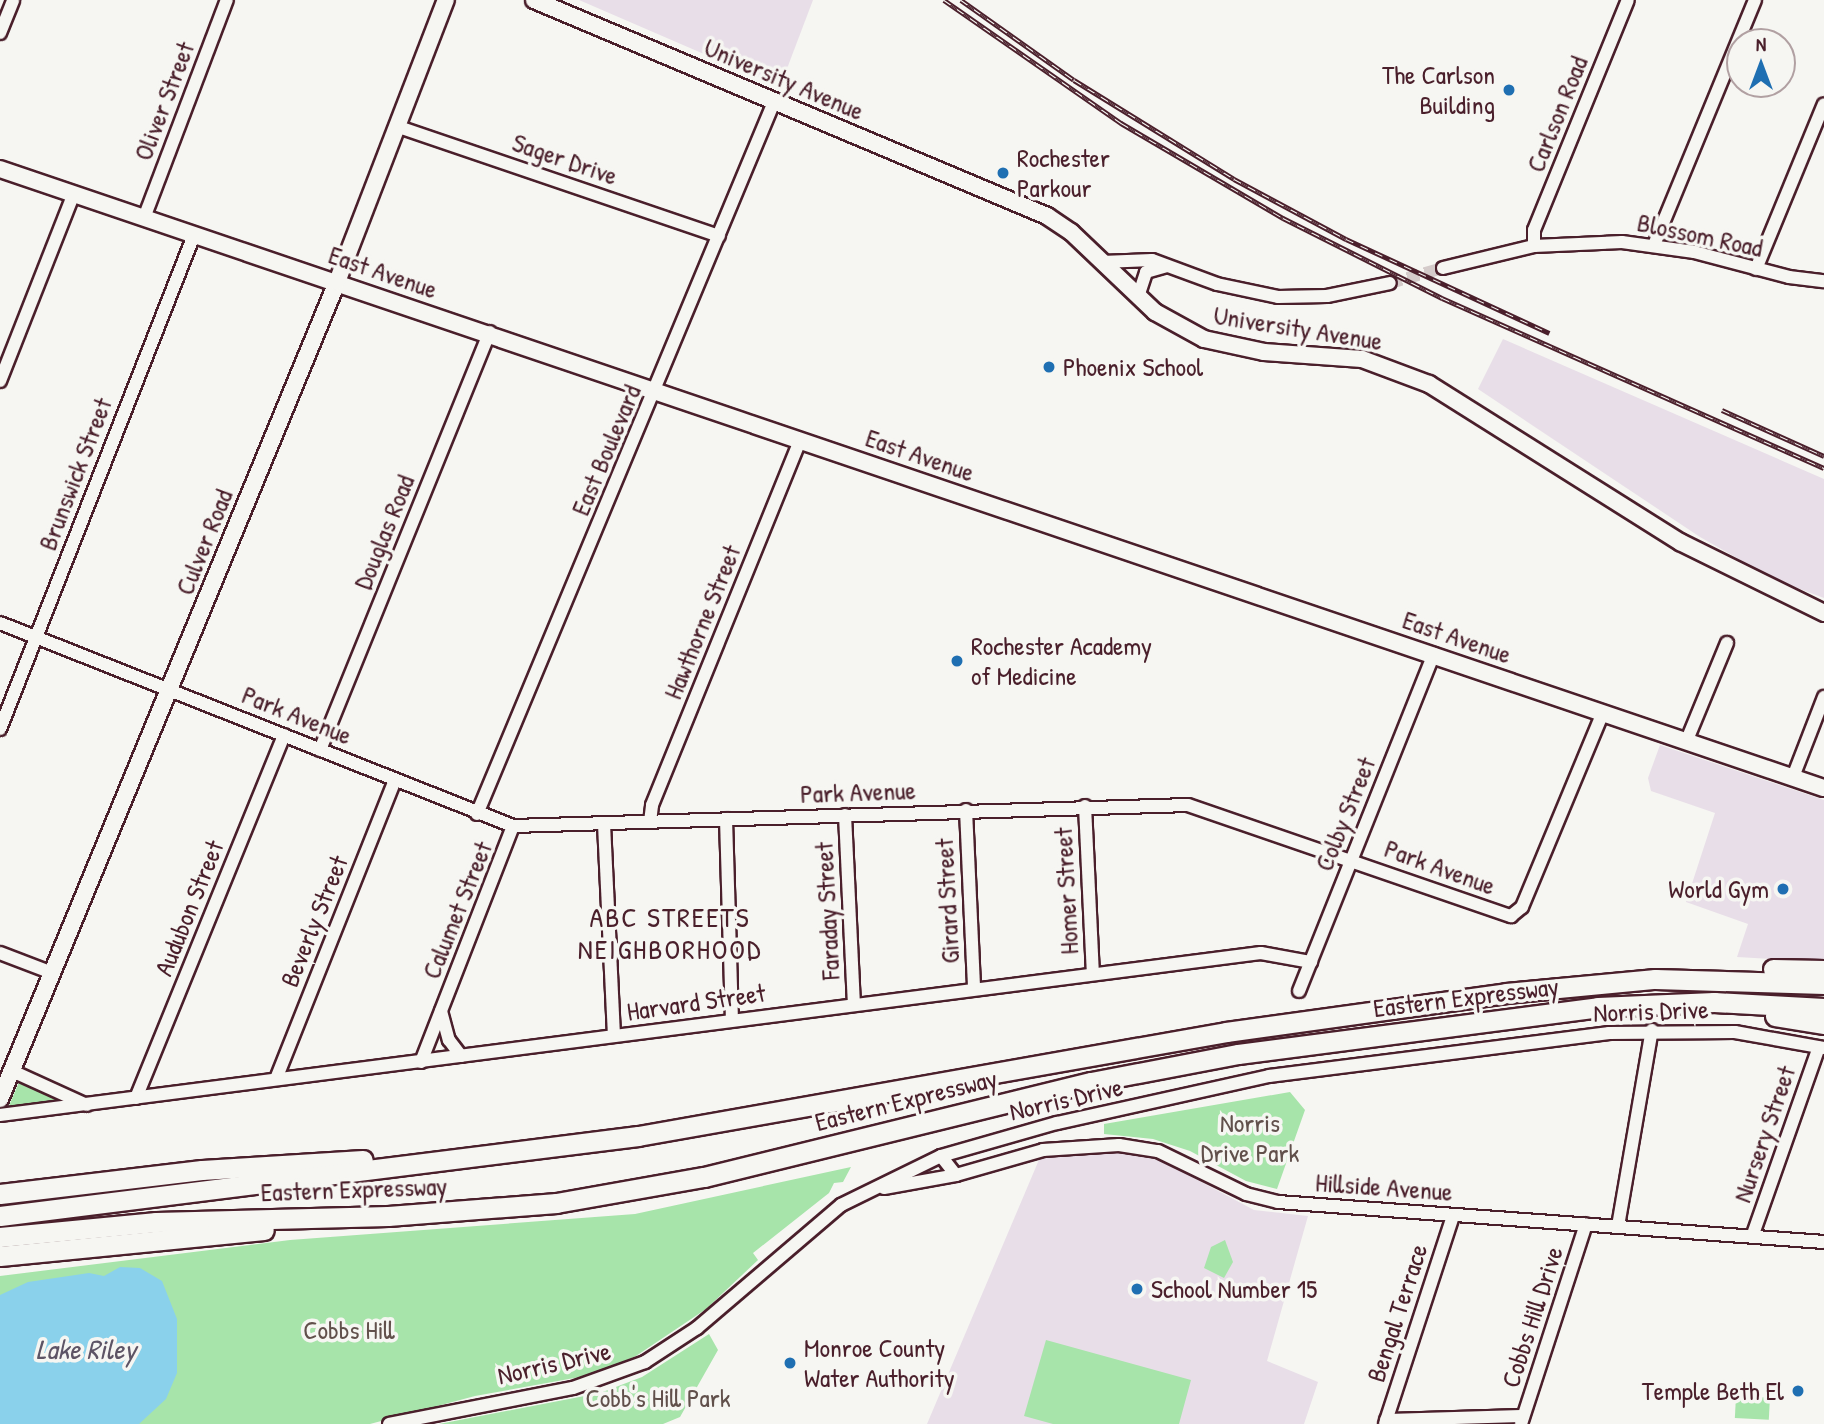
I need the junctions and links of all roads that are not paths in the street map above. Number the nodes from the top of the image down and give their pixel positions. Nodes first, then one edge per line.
1 (13, 0) edge
2 (227, 0) edge
3 (446, 0) edge
4 (534, 0) edge
5 (1628, 0) edge
6 (1755, 0) edge
7 (0, 33) edge
8 (774, 102) junction
9 (1824, 104) edge
10 (396, 126) junction
11 (0, 169) edge
12 (73, 196) junction
13 (144, 218) junction
14 (194, 235) junction
15 (719, 236) junction
16 (1654, 244) junction
17 (1534, 246) junction
18 (1102, 262) junction
19 (1167, 265) junction
20 (1443, 268) tunnel mouth
21 (1755, 269) junction
22 (1824, 281) edge
23 (337, 282) junction
24 (1390, 283) tunnel mouth
25 (1138, 297) junction
26 (490, 332) junction
27 (0, 381) edge
28 (656, 390) junction
29 (800, 440) junction
30 (1824, 613) edge
31 (0, 623) edge
32 (36, 637) junction
33 (1727, 643) dead end
34 (1433, 654) junction
35 (170, 689) junction
36 (1824, 697) edge
37 (1603, 712) junction
38 (0, 729) edge
39 (284, 735) junction
40 (1687, 740) junction
41 (320, 750) junction
42 (1793, 777) junction
43 (394, 780) junction
44 (1824, 788) edge
45 (1085, 806) junction
46 (966, 810) junction
47 (477, 814) junction
48 (845, 815) junction
49 (726, 819) junction
50 (650, 822) junction
51 (604, 824) junction
52 (513, 826) junction
53 (1350, 859) junction
54 (0, 953) edge
55 (1311, 962) junction
56 (1824, 970) edge
57 (52, 973) junction
58 (1093, 974) junction
59 (1639, 980) junction
60 (1824, 984) edge
61 (974, 989) junction
62 (1299, 991) dead end
63 (1680, 1002) junction
64 (854, 1005) junction
65 (1824, 1008) edge
66 (441, 1011) junction
67 (733, 1020) junction
68 (1824, 1024) edge
69 (1652, 1030) junction
70 (614, 1036) junction
71 (1821, 1048) edge
72 (461, 1056) junction
73 (421, 1062) junction
74 (12, 1071) junction
75 (276, 1079) junction
76 (136, 1098) junction
77 (0, 1099) edge
78 (87, 1105) junction
79 (0, 1115) edge
80 (539, 1149) junction
81 (941, 1156) junction
82 (956, 1175) junction
83 (863, 1193) junction
84 (0, 1194) edge
85 (439, 1213) junction
86 (0, 1216) edge
87 (1453, 1216) junction
88 (1586, 1224) junction
89 (1618, 1226) junction
90 (0, 1237) edge
91 (1752, 1237) junction
92 (1824, 1242) edge
93 (0, 1256) edge
94 (1522, 1420) edge
95 (1386, 1422) edge
96 (389, 1424) edge

1 - 7 street
2 - 13 street, Oliver Street
3 - 10 main road, Culver Road
4 - 8 main road, University Avenue
5 - 17 street, Carlson Road
6 - 16 street
8 - 15 street, East Boulevard
8 - 18 main road, University Avenue
9 - 21 street
10 - 15 street, Sager Drive
10 - 23 main road, Culver Road
11 - 12 main road, East Avenue
12 - 13 main road, East Avenue
12 - 27 street
13 - 14 main road, East Avenue
14 - 23 main road, East Avenue
14 - 32 street, Brunswick Street
15 - 28 street, East Boulevard
16 - 17 street, Blossom Road
16 - 21 street, Blossom Road
17 - 20 street, Blossom Road
18 - 19 street
18 - 25 main road, University Avenue
19 - 24 street
19 - 25 street
21 - 22 street, Blossom Road
23 - 26 main road, East Avenue
23 - 35 main road, Culver Road
25 - 30 main road, University Avenue
26 - 28 main road, East Avenue
26 - 41 street, Douglas Road
28 - 29 main road, East Avenue
28 - 47 street, East Boulevard
29 - 34 main road, East Avenue
29 - 50 street, Hawthorne Street
31 - 32 street, Park Avenue
32 - 35 street, Park Avenue
32 - 38 street, Brunswick Street
33 - 40 street
34 - 37 main road, East Avenue
34 - 53 street, Colby Street
35 - 39 street, Park Avenue
35 - 57 main road, Culver Road
36 - 42 street
37 - 40 main road, East Avenue
37 - 53 street, Park Avenue
39 - 41 street, Park Avenue
39 - 76 street, Audubon Street
40 - 42 main road, East Avenue
41 - 43 street, Park Avenue
42 - 44 main road, East Avenue
43 - 47 street, Park Avenue
43 - 75 street, Beverly Street
45 - 46 street, Park Avenue
45 - 53 street, Park Avenue
45 - 58 street, Homer Street
46 - 48 street, Park Avenue
46 - 61 street, Girard Street
47 - 52 street, Park Avenue
48 - 49 street, Park Avenue
48 - 64 street, Faraday Street
49 - 50 street, Park Avenue
49 - 67 street
50 - 51 street, Park Avenue
51 - 52 street, Park Avenue
51 - 70 street
52 - 66 street, Calumet Street
53 - 55 street, Colby Street
54 - 57 street
55 - 58 street, Harvard Street
55 - 62 street, Colby Street
56 - 59 highway
57 - 74 main road, Culver Road
58 - 61 street, Harvard Street
59 - 60 highway, Eastern Expressway
59 - 80 highway, Eastern Expressway
61 - 64 street, Harvard Street
63 - 65 highway, Eastern Expressway
63 - 68 highway
63 - 85 highway, Eastern Expressway
64 - 67 street, Harvard Street
66 - 72 street, Calumet Street
66 - 73 street, Calumet Street
67 - 70 street, Harvard Street
69 - 71 street, Norris Drive
69 - 81 street, Norris Drive
69 - 89 street
70 - 72 street, Harvard Street
71 - 91 street, Nursery Street
72 - 73 street, Harvard Street
73 - 75 street, Harvard Street
74 - 77 main road, Culver Road
74 - 78 street
75 - 76 street, Harvard Street
76 - 78 street, Harvard Street
78 - 79 street, Harvard Street
80 - 84 highway
80 - 86 highway, Eastern Expressway
81 - 82 street
81 - 83 street, Norris Drive
82 - 83 street, Hillside Avenue
82 - 87 street, Hillside Avenue
83 - 96 street, Norris Drive
85 - 90 highway, Eastern Expressway
85 - 93 highway
87 - 88 street, Hillside Avenue
87 - 95 street, Bengal Terrace
88 - 89 street, Hillside Avenue
88 - 94 street, Cobbs Hill Drive
89 - 91 street, Hillside Avenue
91 - 92 street, Hillside Avenue
94 - 95 street

